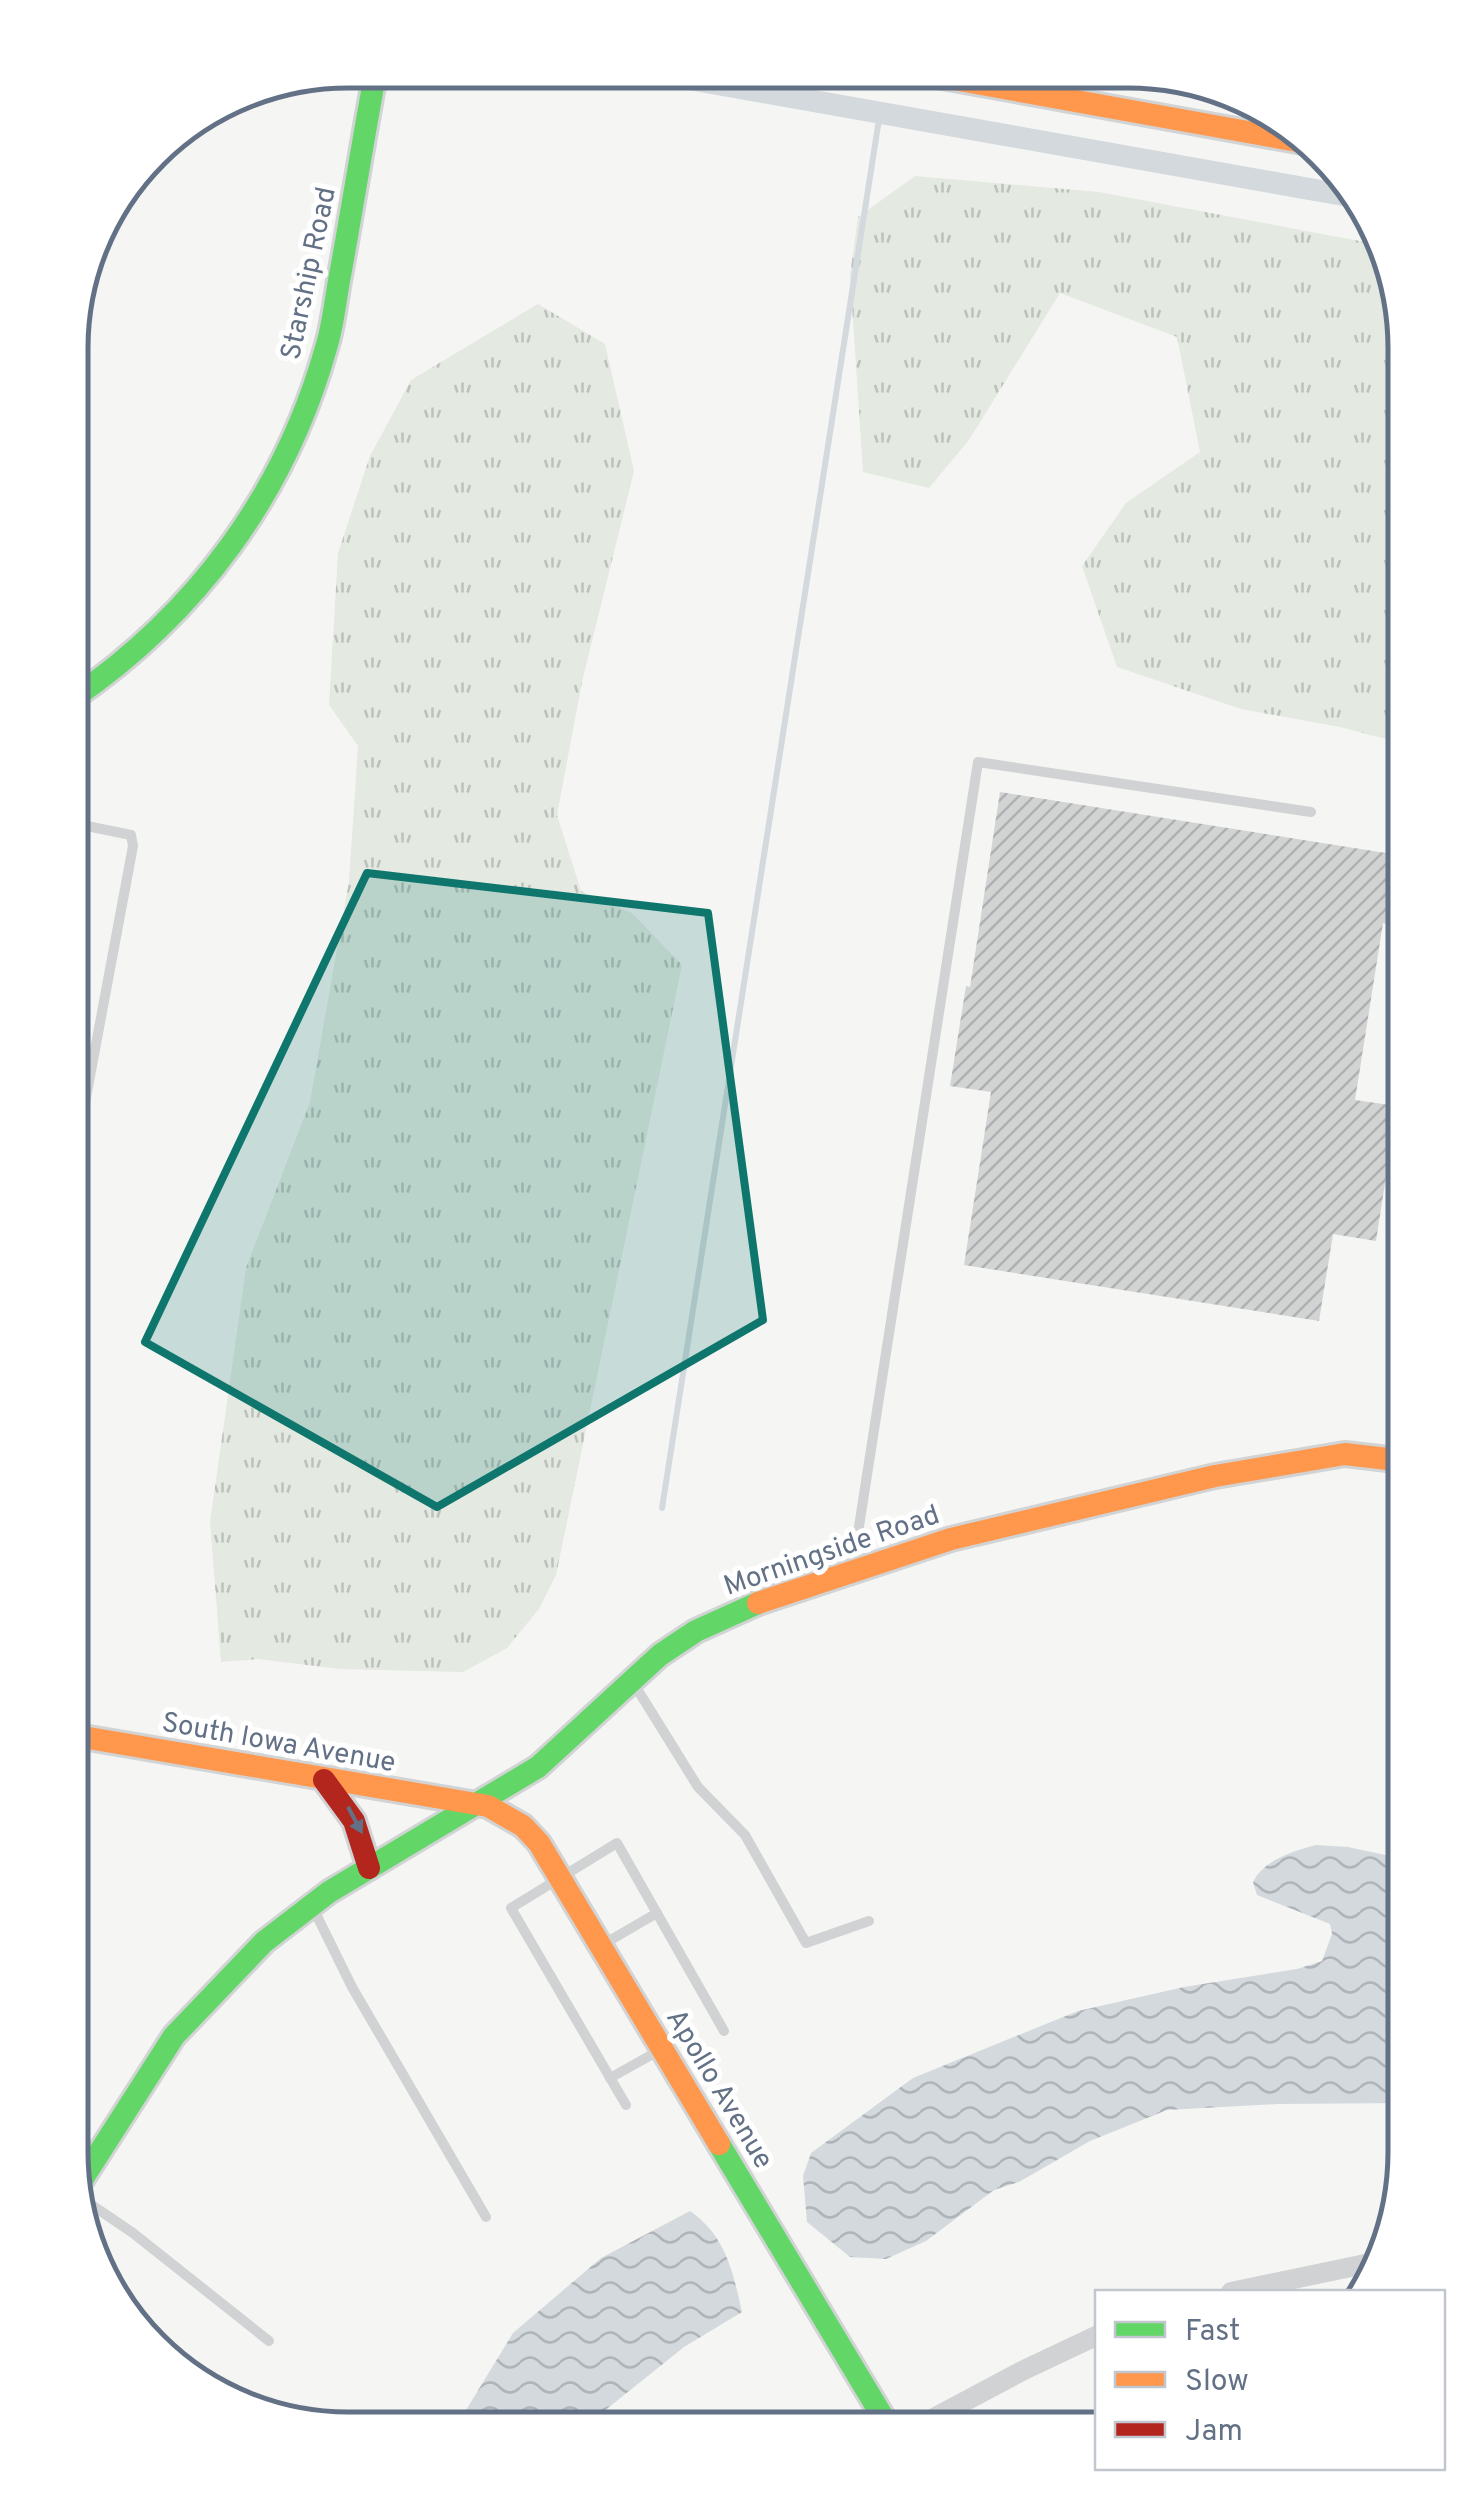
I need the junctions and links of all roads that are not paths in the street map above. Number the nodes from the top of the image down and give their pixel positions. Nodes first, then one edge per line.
1 (373, 88) edge
2 (1005, 88) edge
3 (1086, 88) edge
4 (1084, 102) junction
5 (1282, 138) edge
6 (88, 687) edge
7 (1310, 812) dead end
8 (88, 826) edge
9 (88, 1087) edge
10 (1387, 1459) edge
11 (852, 1570) junction
12 (632, 1681) junction
13 (88, 1738) edge
14 (324, 1780) junction
15 (476, 1805) junction
16 (369, 1868) junction
17 (557, 1878) junction
18 (312, 1905) junction
19 (657, 1913) junction
20 (869, 1921) dead end
21 (601, 1946) junction
22 (724, 2031) dead end
23 (662, 2048) junction
24 (610, 2078) junction
25 (626, 2105) dead end
26 (88, 2172) edge
27 (92, 2204) edge
28 (486, 2216) dead end
29 (1361, 2266) edge
30 (1241, 2290) edge
31 (1095, 2336) edge
32 (269, 2341) dead end
33 (880, 2412) edge
34 (945, 2412) edge

1 - 6 street, Starship Road
2 - 4 street
3 - 4 lane
4 - 5 street
7 - 11 lane
8 - 9 lane
10 - 11 street, Morningside Road
11 - 12 street, Morningside Road
12 - 15 street, Morningside Road
12 - 20 lane
13 - 14 street, South Iowa Avenue
14 - 15 street, South Iowa Avenue
14 -> 16 street
15 - 16 street, Morningside Road
15 - 17 street, Apollo Avenue
16 - 18 street, Morningside Road
17 - 19 lane
17 - 21 street, Apollo Avenue
17 - 24 lane
18 - 26 street, Morningside Road
18 - 28 lane
19 - 21 lane
19 - 22 lane
21 - 23 street, Apollo Avenue
23 - 24 lane
23 - 33 street, Apollo Avenue
24 - 25 lane
27 - 32 lane
29 - 30 street
31 - 34 street

